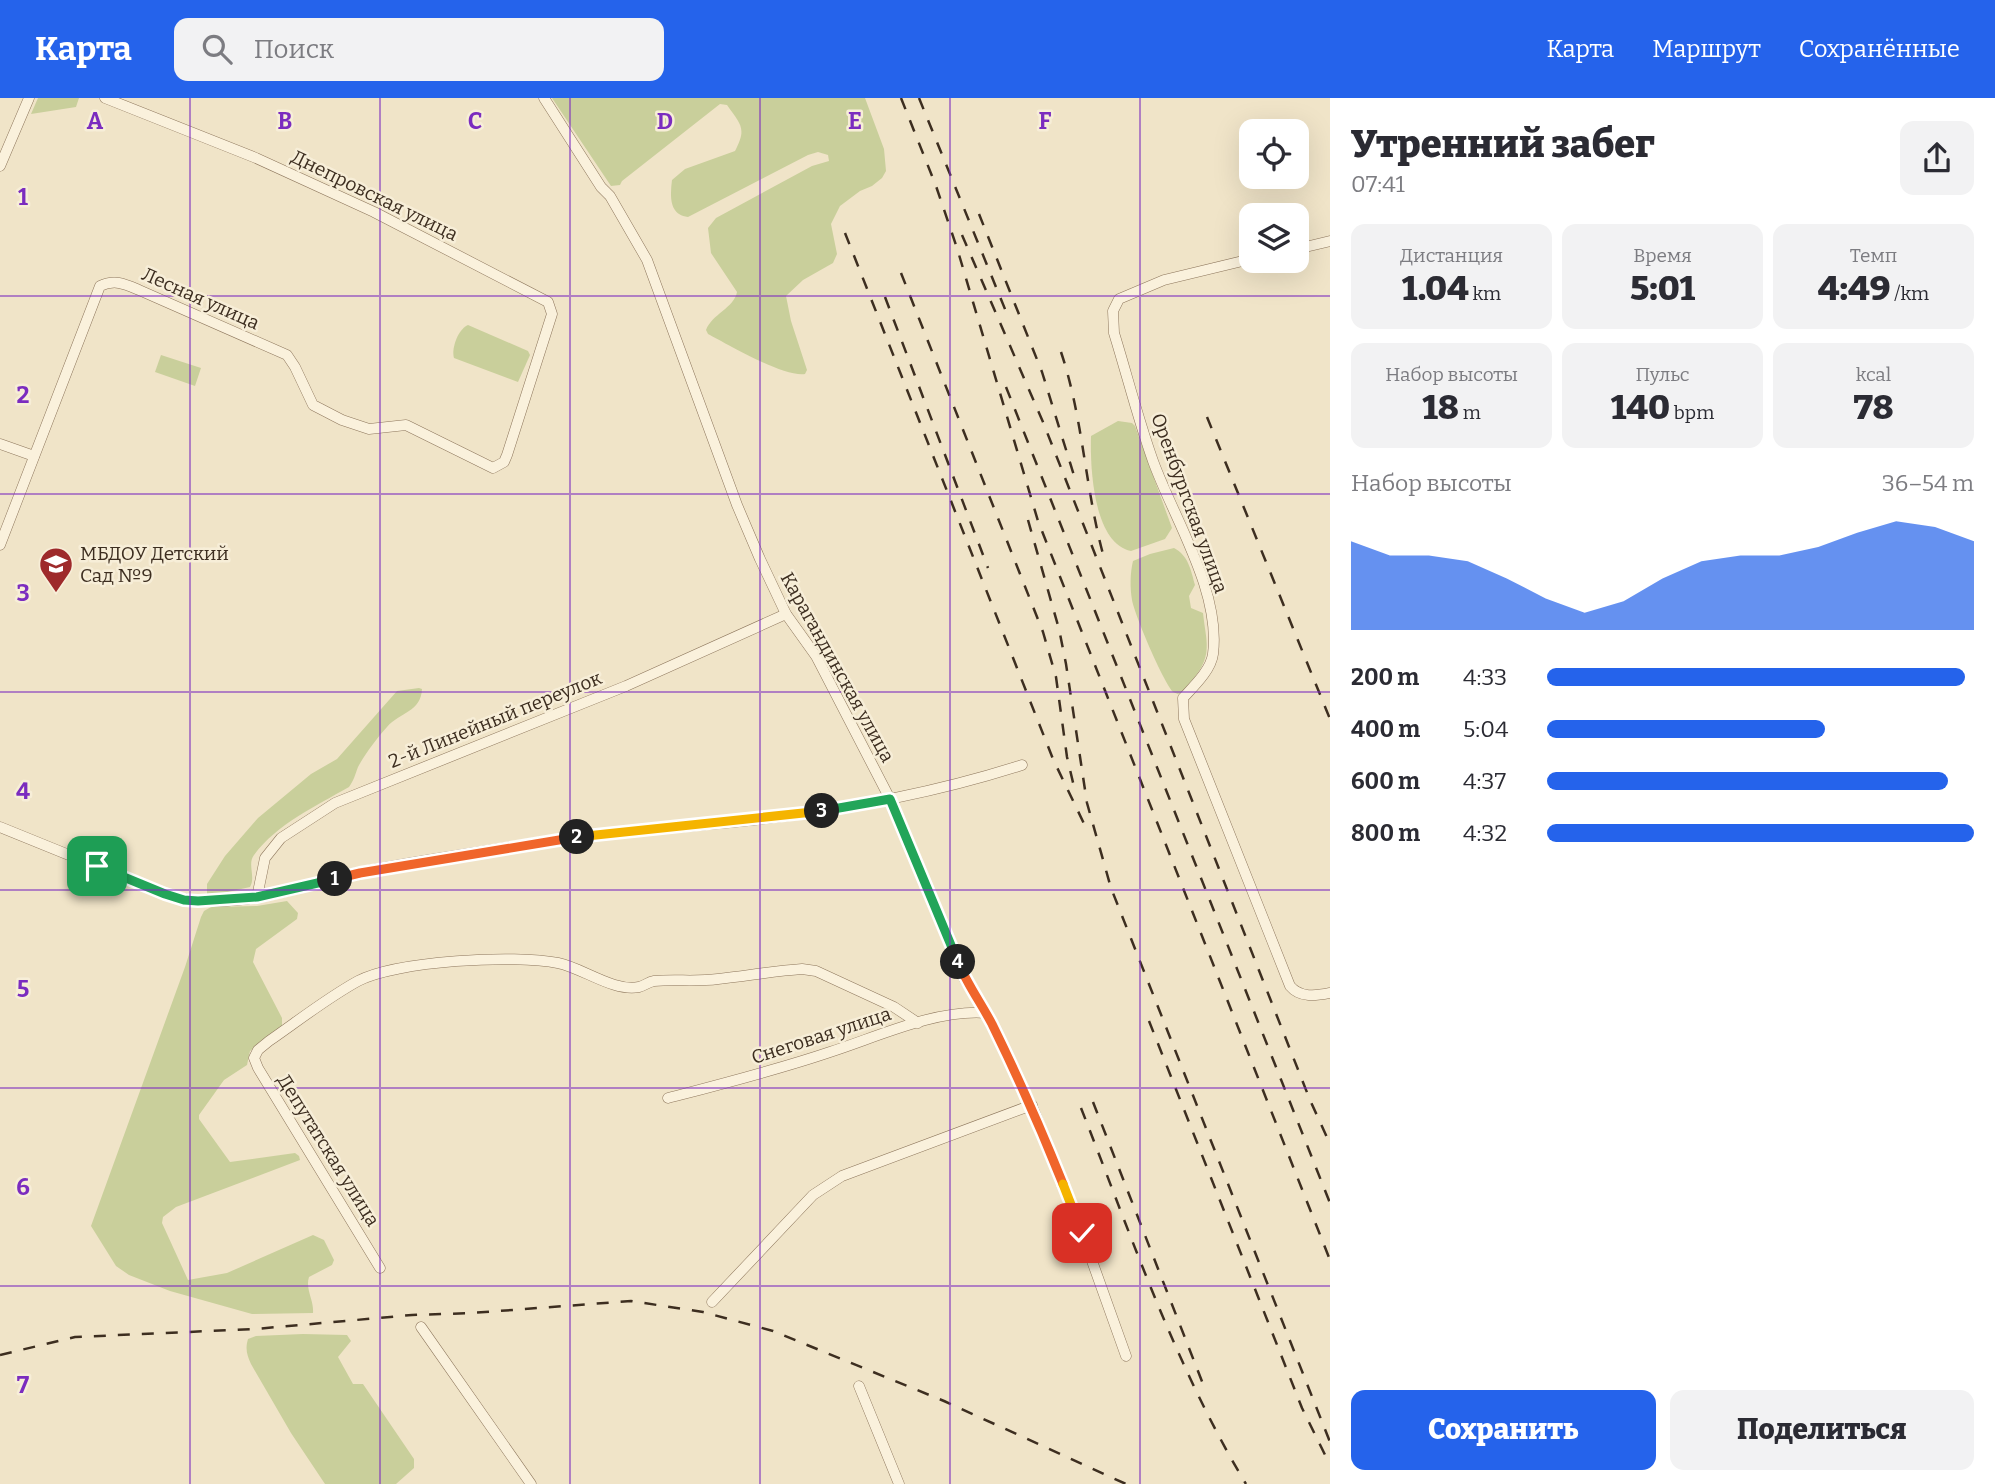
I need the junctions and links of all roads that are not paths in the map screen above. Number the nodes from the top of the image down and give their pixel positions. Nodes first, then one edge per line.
1 (29, 98) edge
2 (105, 98) edge
3 (544, 98) edge
4 (0, 166) edge
5 (1330, 241) edge
6 (1309, 246) edge
7 (1239, 262) edge
8 (287, 355) joint
9 (0, 444) edge
10 (34, 456) junction
11 (0, 545) edge
12 (786, 614) junction
13 (1022, 765) dead end
14 (890, 799) junction
15 (0, 827) edge
16 (257, 897) junction
17 (1330, 993) edge
18 (986, 1013) junction
19 (918, 1023) junction
20 (668, 1098) dead end
21 (1032, 1105) junction
22 (380, 1268) dead end
23 (712, 1303) dead end
24 (421, 1327) dead end
25 (1126, 1356) dead end
26 (859, 1386) dead end
27 (531, 1484) edge
28 (899, 1484) edge

1 - 4 street
2 - 8 street, Днепровская улица
3 - 12 street, Карагандинская улица
5 - 6 street
7 - 17 street, Оренбургская улица
8 - 10 street, Лесная улица
9 - 10 street
10 - 11 street
12 - 14 street, Карагандинская улица
12 - 16 street, 2-й Линейный переулок
13 - 14 street
14 - 16 street
14 - 18 street, Карагандинская улица
15 - 16 street
18 - 19 street, Снеговая улица
18 - 21 street, Карагандинская улица
19 - 20 street, Снеговая улица
19 - 22 street, Депутатская улица
21 - 23 street
21 - 25 street, Карагандинская улица
24 - 27 street
26 - 28 street

